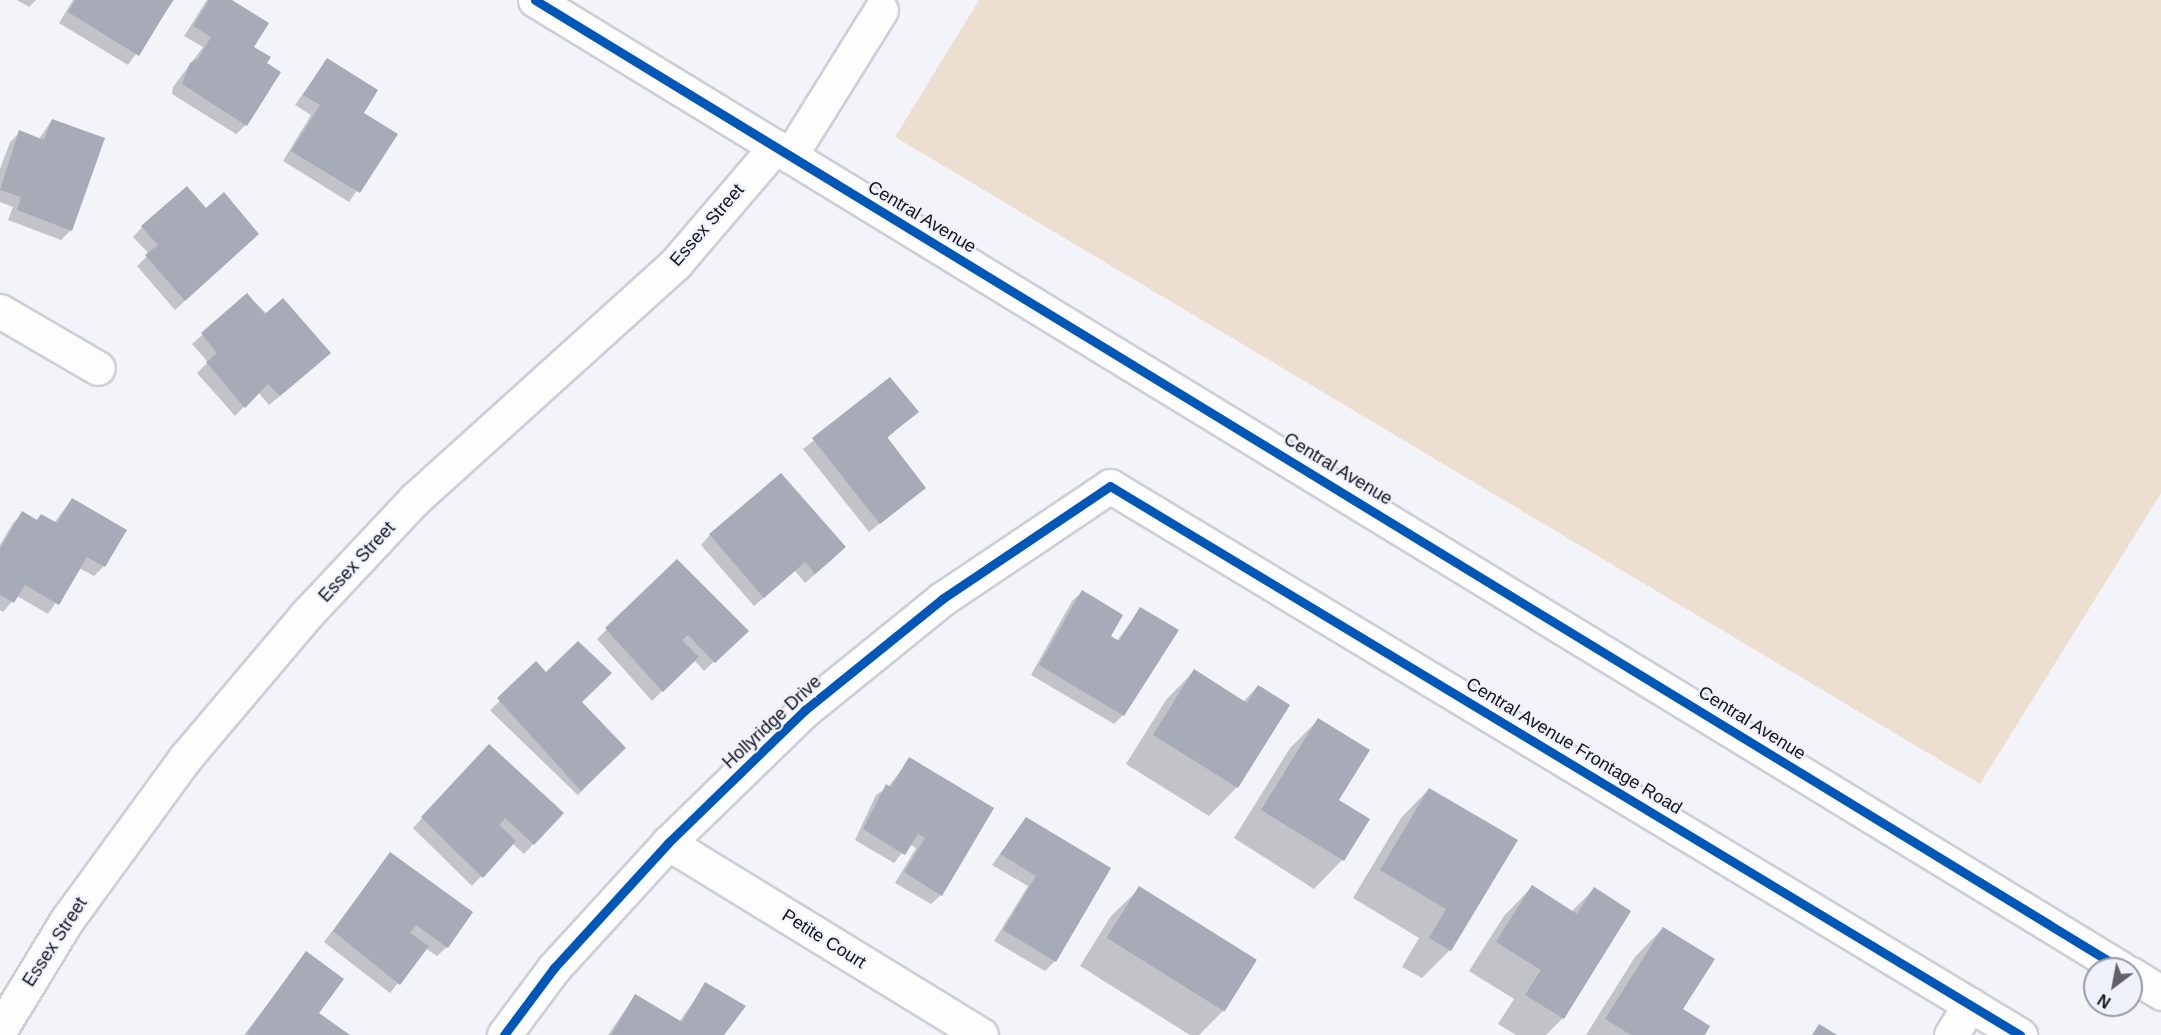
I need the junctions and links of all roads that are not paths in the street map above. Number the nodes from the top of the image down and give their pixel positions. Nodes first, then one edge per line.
1 (535, 0) edge
2 (877, 3) edge
3 (783, 152) junction
4 (0, 310) edge
5 (98, 368) dead end
6 (1110, 486) joint
7 (668, 843) junction
8 (2102, 957) edge
9 (2143, 982) edge
10 (2161, 993) edge
11 (1970, 1004) junction
12 (0, 1030) edge
13 (504, 1035) edge
14 (981, 1035) edge
15 (1951, 1035) edge
16 (2020, 1035) edge

1 - 3 street, Central Avenue
2 - 3 street, Essex Street
3 - 8 street, Central Avenue
3 - 12 street, Essex Street
4 - 5 street
6 - 7 street, Hollyridge Drive
6 - 11 street, Central Avenue Frontage Road
7 - 13 street, Hollyridge Drive
7 - 14 street, Petite Court
9 - 10 street
11 - 15 street
11 - 16 street, Central Avenue Frontage Road

